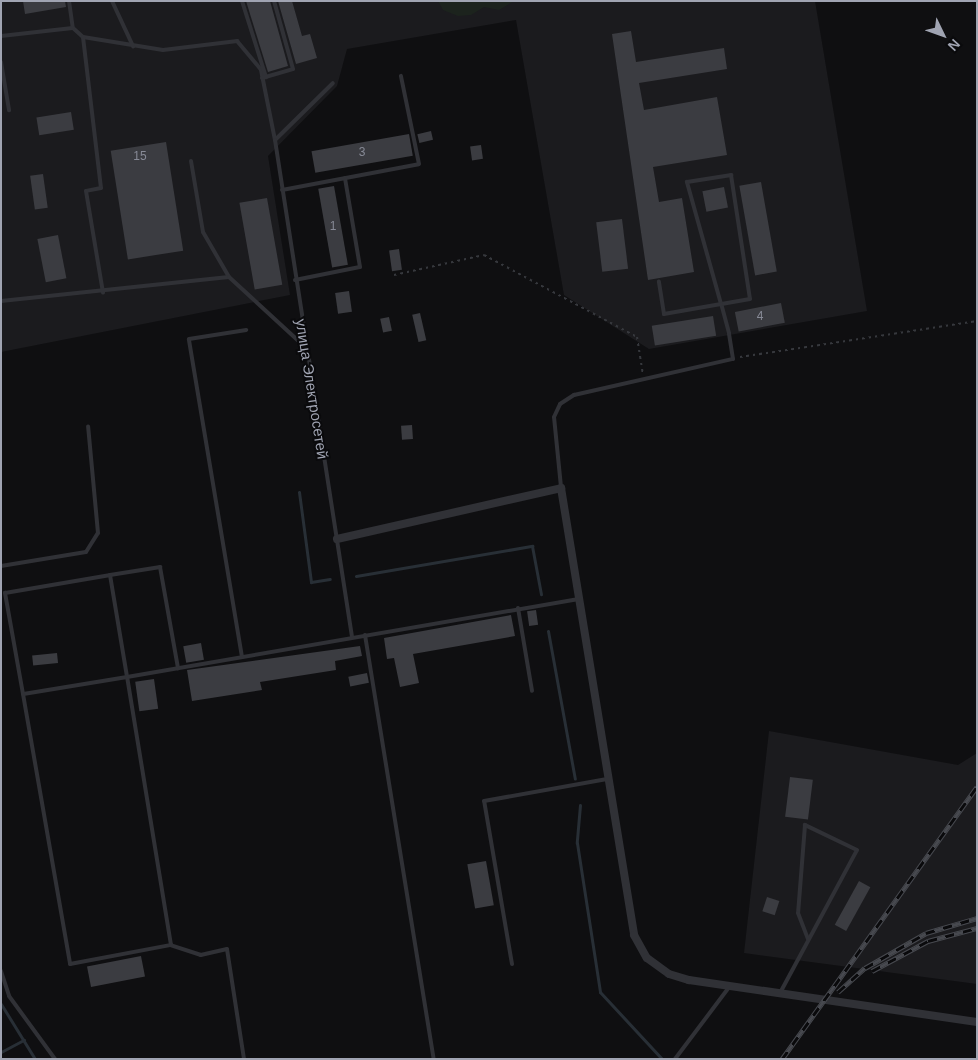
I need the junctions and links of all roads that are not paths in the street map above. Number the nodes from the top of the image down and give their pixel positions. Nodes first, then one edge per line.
1 (69, 1) edge
2 (112, 1) edge
3 (242, 1) edge
4 (274, 1) edge
5 (73, 28) junction
6 (1, 36) edge
7 (83, 38) junction
8 (133, 46) junction
9 (1, 62) edge
10 (402, 76) dead end
11 (264, 78) junction
12 (333, 84) dead end
13 (9, 110) dead end
14 (275, 140) junction
15 (191, 161) dead end
16 (346, 178) junction
17 (282, 190) junction
18 (229, 277) junction
19 (295, 280) junction
20 (659, 281) dead end
21 (103, 293) junction
22 (1, 301) edge
23 (721, 304) junction
24 (246, 330) dead end
25 (305, 347) junction
26 (88, 426) dead end
27 (561, 488) junction
28 (337, 539) junction
29 (1, 566) edge
30 (110, 575) junction
31 (576, 599) junction
32 (518, 608) junction
33 (365, 635) junction
34 (352, 637) junction
35 (242, 657) junction
36 (178, 668) junction
37 (128, 677) junction
38 (532, 691) dead end
39 (23, 694) junction
40 (608, 779) junction
41 (808, 939) junction
42 (171, 946) junction
43 (512, 964) dead end
44 (1, 971) edge
45 (730, 986) junction
46 (780, 993) junction
47 (977, 1022) edge
48 (55, 1059) edge
49 (244, 1059) edge
50 (434, 1059) edge
51 (675, 1059) edge

1 - 5 lane
2 - 8 lane
3 - 11 lane, улица Электросетей
4 - 11 lane
5 - 6 lane
5 - 7 lane
7 - 8 lane
7 - 21 lane
8 - 11 lane
9 - 13 lane
10 - 16 lane
11 - 14 lane, улица Электросетей
12 - 14 lane
14 - 17 lane, улица Электросетей
15 - 18 lane
16 - 17 lane
16 - 19 lane
17 - 19 lane, улица Электросетей
18 - 21 lane
18 - 25 lane
19 - 25 lane, улица Электросетей
20 - 23 lane
21 - 22 lane
23 - 23 lane
23 - 27 lane
24 - 35 lane
25 - 28 lane, улица Электросетей
26 - 29 lane
27 - 28 street
27 - 31 street
28 - 34 lane, улица Электросетей
30 - 36 lane
30 - 37 lane
30 - 39 lane
31 - 32 lane
31 - 40 street
32 - 33 lane
32 - 38 lane
33 - 34 lane
33 - 50 lane
34 - 35 lane
35 - 36 lane
36 - 37 lane
37 - 39 lane
37 - 42 lane
39 - 42 lane
40 - 43 lane
40 - 45 street
41 - 41 lane
41 - 46 lane
42 - 49 lane
44 - 48 lane
45 - 46 street
45 - 51 lane
46 - 47 street

